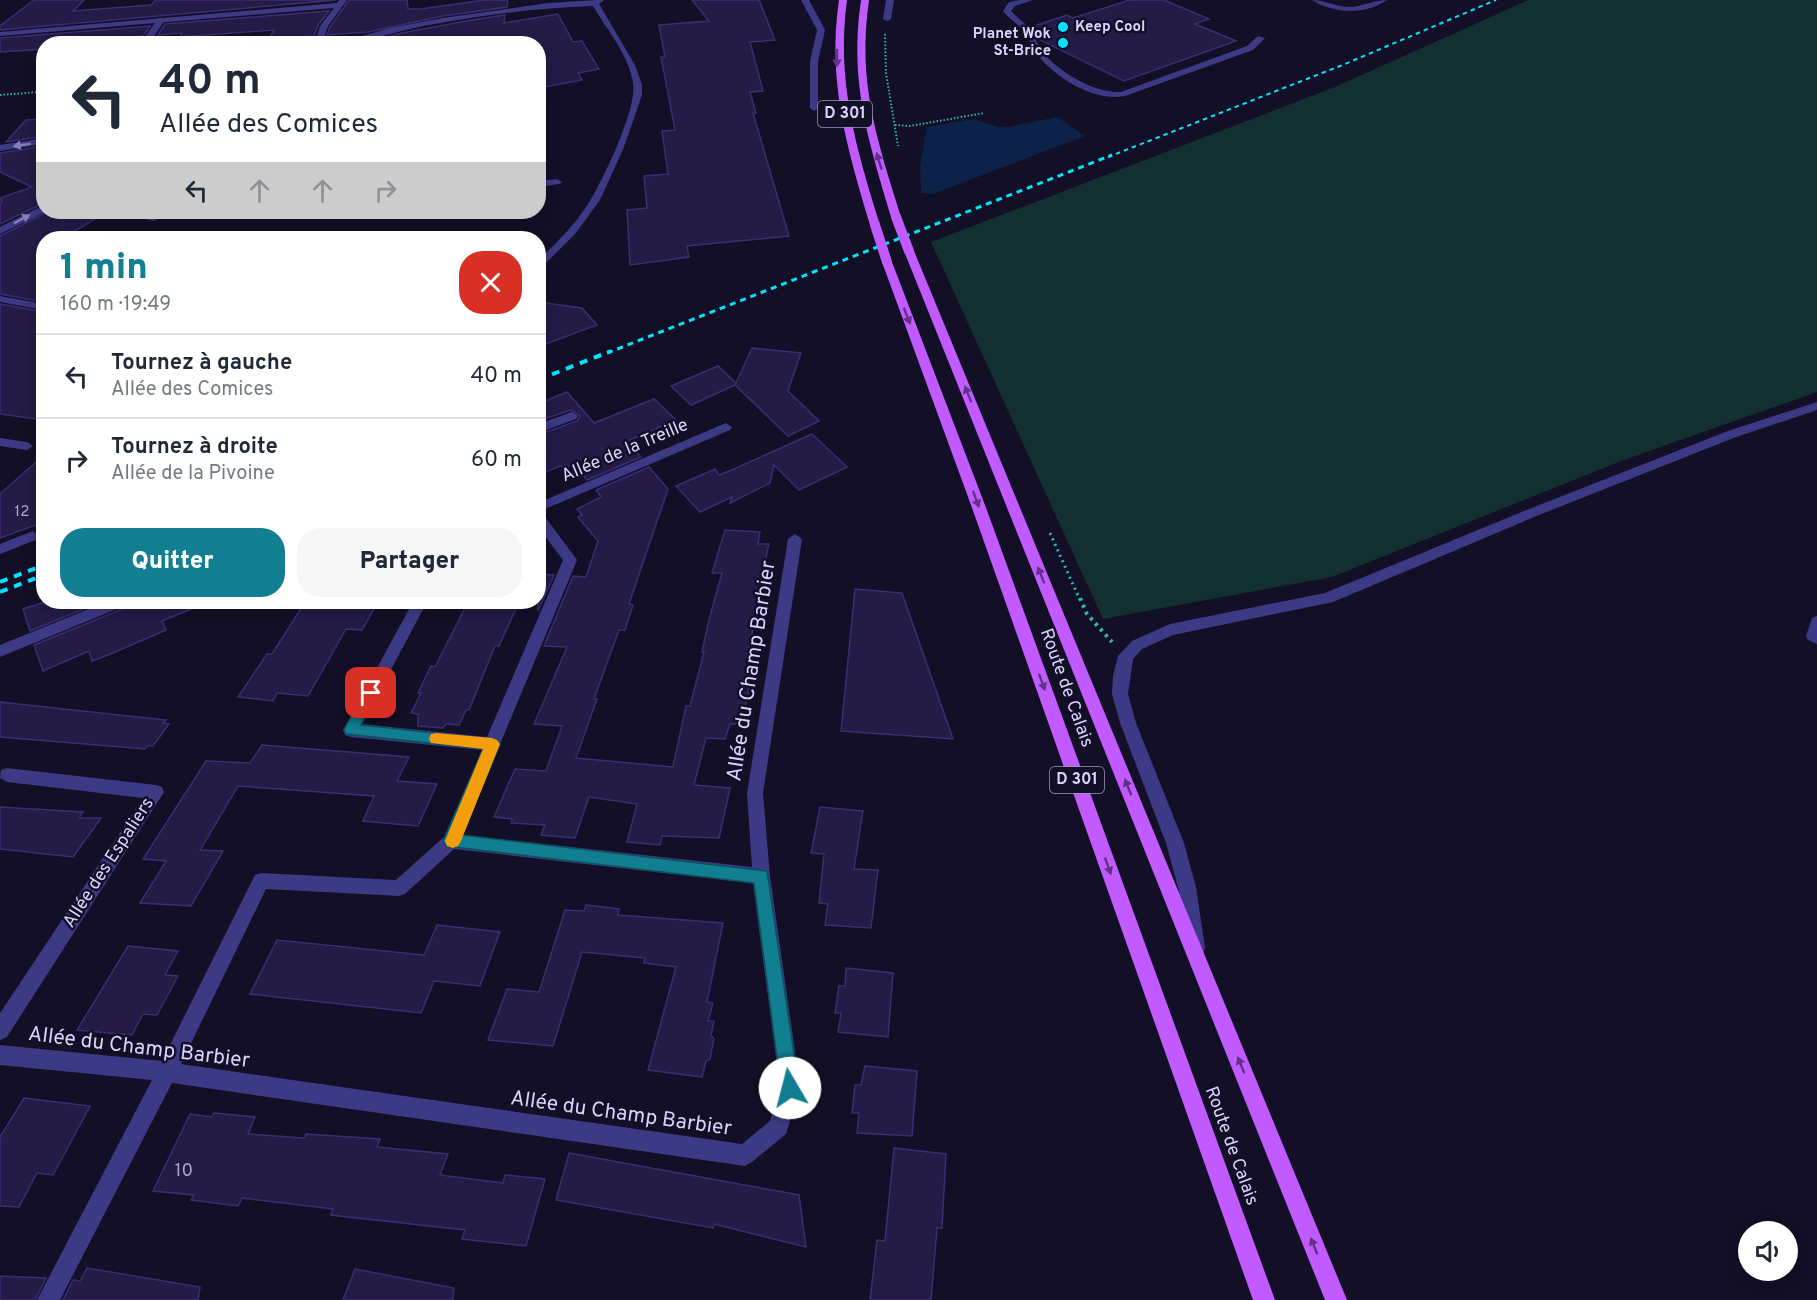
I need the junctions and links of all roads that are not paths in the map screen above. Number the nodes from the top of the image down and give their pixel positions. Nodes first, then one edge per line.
1 (806, 0) edge
2 (843, 0) edge
3 (866, 0) edge
4 (890, 0) edge
5 (1029, 0) edge
6 (1316, 0) edge
7 (1383, 0) edge
8 (341, 2) edge
9 (591, 2) edge
10 (887, 19) road end
11 (161, 20) junction
12 (0, 34) edge
13 (150, 36) edge
14 (321, 36) edge
15 (363, 36) edge
16 (1261, 38) dead end
17 (814, 108) dead end
18 (36, 142) edge
19 (0, 148) edge
20 (557, 182) dead end
21 (546, 183) edge
22 (36, 212) edge
23 (0, 231) edge
24 (546, 259) edge
25 (0, 299) edge
26 (36, 306) edge
27 (1817, 406) edge
28 (572, 416) dead end
29 (546, 426) edge
30 (726, 427) dead end
31 (0, 442) edge
32 (27, 446) dead end
33 (546, 505) edge
34 (546, 528) edge
35 (33, 536) dead end
36 (795, 539) dead end
37 (0, 549) edge
38 (102, 609) edge
39 (416, 609) edge
40 (1817, 622) edge
41 (1817, 638) edge
42 (0, 651) edge
43 (492, 744) junction
44 (7, 775) dead end
45 (451, 841) junction
46 (761, 876) junction
47 (1198, 962) junction
48 (0, 1030) edge
49 (0, 1054) edge
50 (167, 1072) junction
51 (48, 1300) edge
52 (1264, 1300) edge
53 (1336, 1300) edge

1 - 17 street
2 -> 52 main road, Route de Calais / D 301, bridge
47 -> 3 main road, Route de Calais / D 301, bridge
4 - 10 street
5 - 16 street
6 - 7 street
8 - 11 street
8 - 14 street
9 - 15 street
9 - 24 street
11 - 12 street
11 - 13 street
18 -> 19 street
20 - 21 street
23 -> 22 street
25 - 26 street
27 - 47 street
28 - 29 street
30 - 33 street, Allée de la Treille
31 - 32 street
34 - 43 street
35 - 37 street
36 - 46 street, Allée du Champ Barbier
38 - 42 street
39 - 43 street
40 - 41 street
43 - 45 street
44 - 48 street, Allée des Espaliers
45 - 46 street
45 - 50 street
46 - 50 street, Allée du Champ Barbier
53 -> 47 main road, Route de Calais / D 301
49 - 50 street, Allée du Champ Barbier
50 - 51 street

